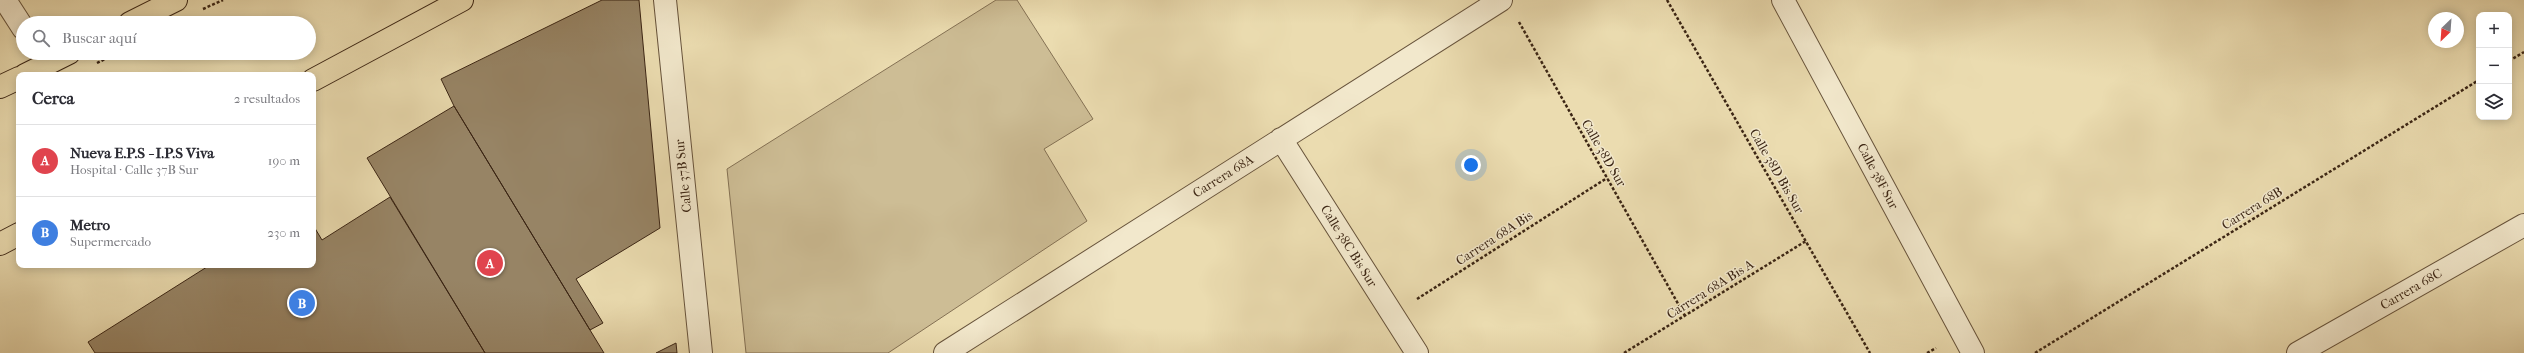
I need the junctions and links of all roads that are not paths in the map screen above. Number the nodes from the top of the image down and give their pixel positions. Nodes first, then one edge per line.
1 (5, 0) edge
2 (176, 0) edge
3 (462, 0) edge
4 (665, 0) edge
5 (1501, 0) edge
6 (1783, 0) edge
7 (144, 16) edge
8 (16, 17) edge
9 (41, 60) edge
10 (27, 72) edge
11 (316, 78) edge
12 (16, 79) edge
13 (0, 87) edge
14 (1281, 139) junction
15 (2524, 224) edge
16 (16, 236) edge
17 (0, 244) edge
18 (701, 353) edge
19 (945, 353) edge
20 (1417, 353) edge
21 (1973, 353) edge
22 (2298, 353) edge

1 - 8 street
2 - 7 main road
3 - 11 main road
4 - 18 street, Calle 37B Sur
5 - 14 street, Carrera 68A
6 - 21 street, Calle 38F Sur
9 - 10 main road
12 - 13 main road
14 - 19 street, Carrera 68A
14 - 20 street, Calle 38C Bis Sur
15 - 22 street, Carrera 68C
16 - 17 main road

